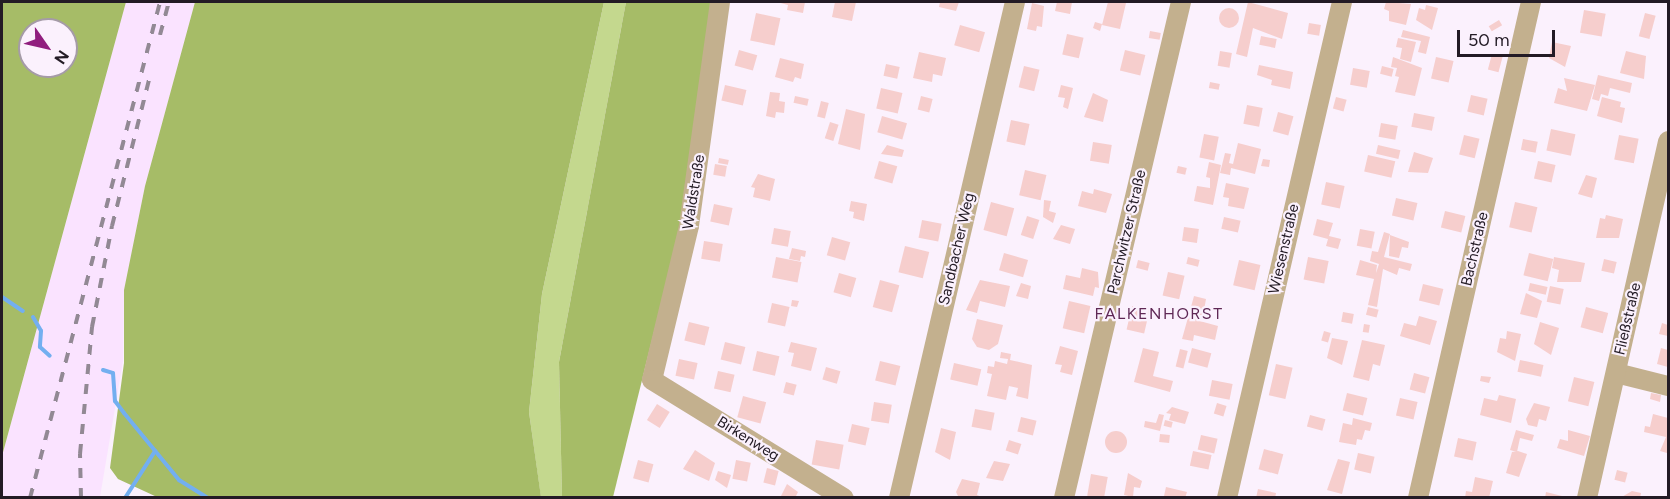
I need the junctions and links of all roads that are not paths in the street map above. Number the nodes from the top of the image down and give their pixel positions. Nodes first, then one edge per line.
1 (720, 2) edge
2 (1015, 2) edge
3 (1181, 2) edge
4 (1342, 2) edge
5 (1531, 2) edge
6 (1668, 141) edge
7 (1665, 169) edge
8 (1616, 373) junction
9 (652, 380) joint
10 (1668, 386) edge
11 (844, 498) edge
12 (899, 498) edge
13 (1064, 498) edge
14 (1227, 498) edge
15 (1418, 498) edge
16 (1587, 498) edge

1 - 9 street, Waldstraße
2 - 12 street, Sandbacher Weg
3 - 13 street, Parchwitzer Straße
4 - 14 street, Wiesenstraße
5 - 15 street, Bachstraße
6 - 7 street, Fließstraße
7 - 8 street, Fließstraße
8 - 10 street
8 - 16 street, Fließstraße
9 - 11 street, Birkenweg

